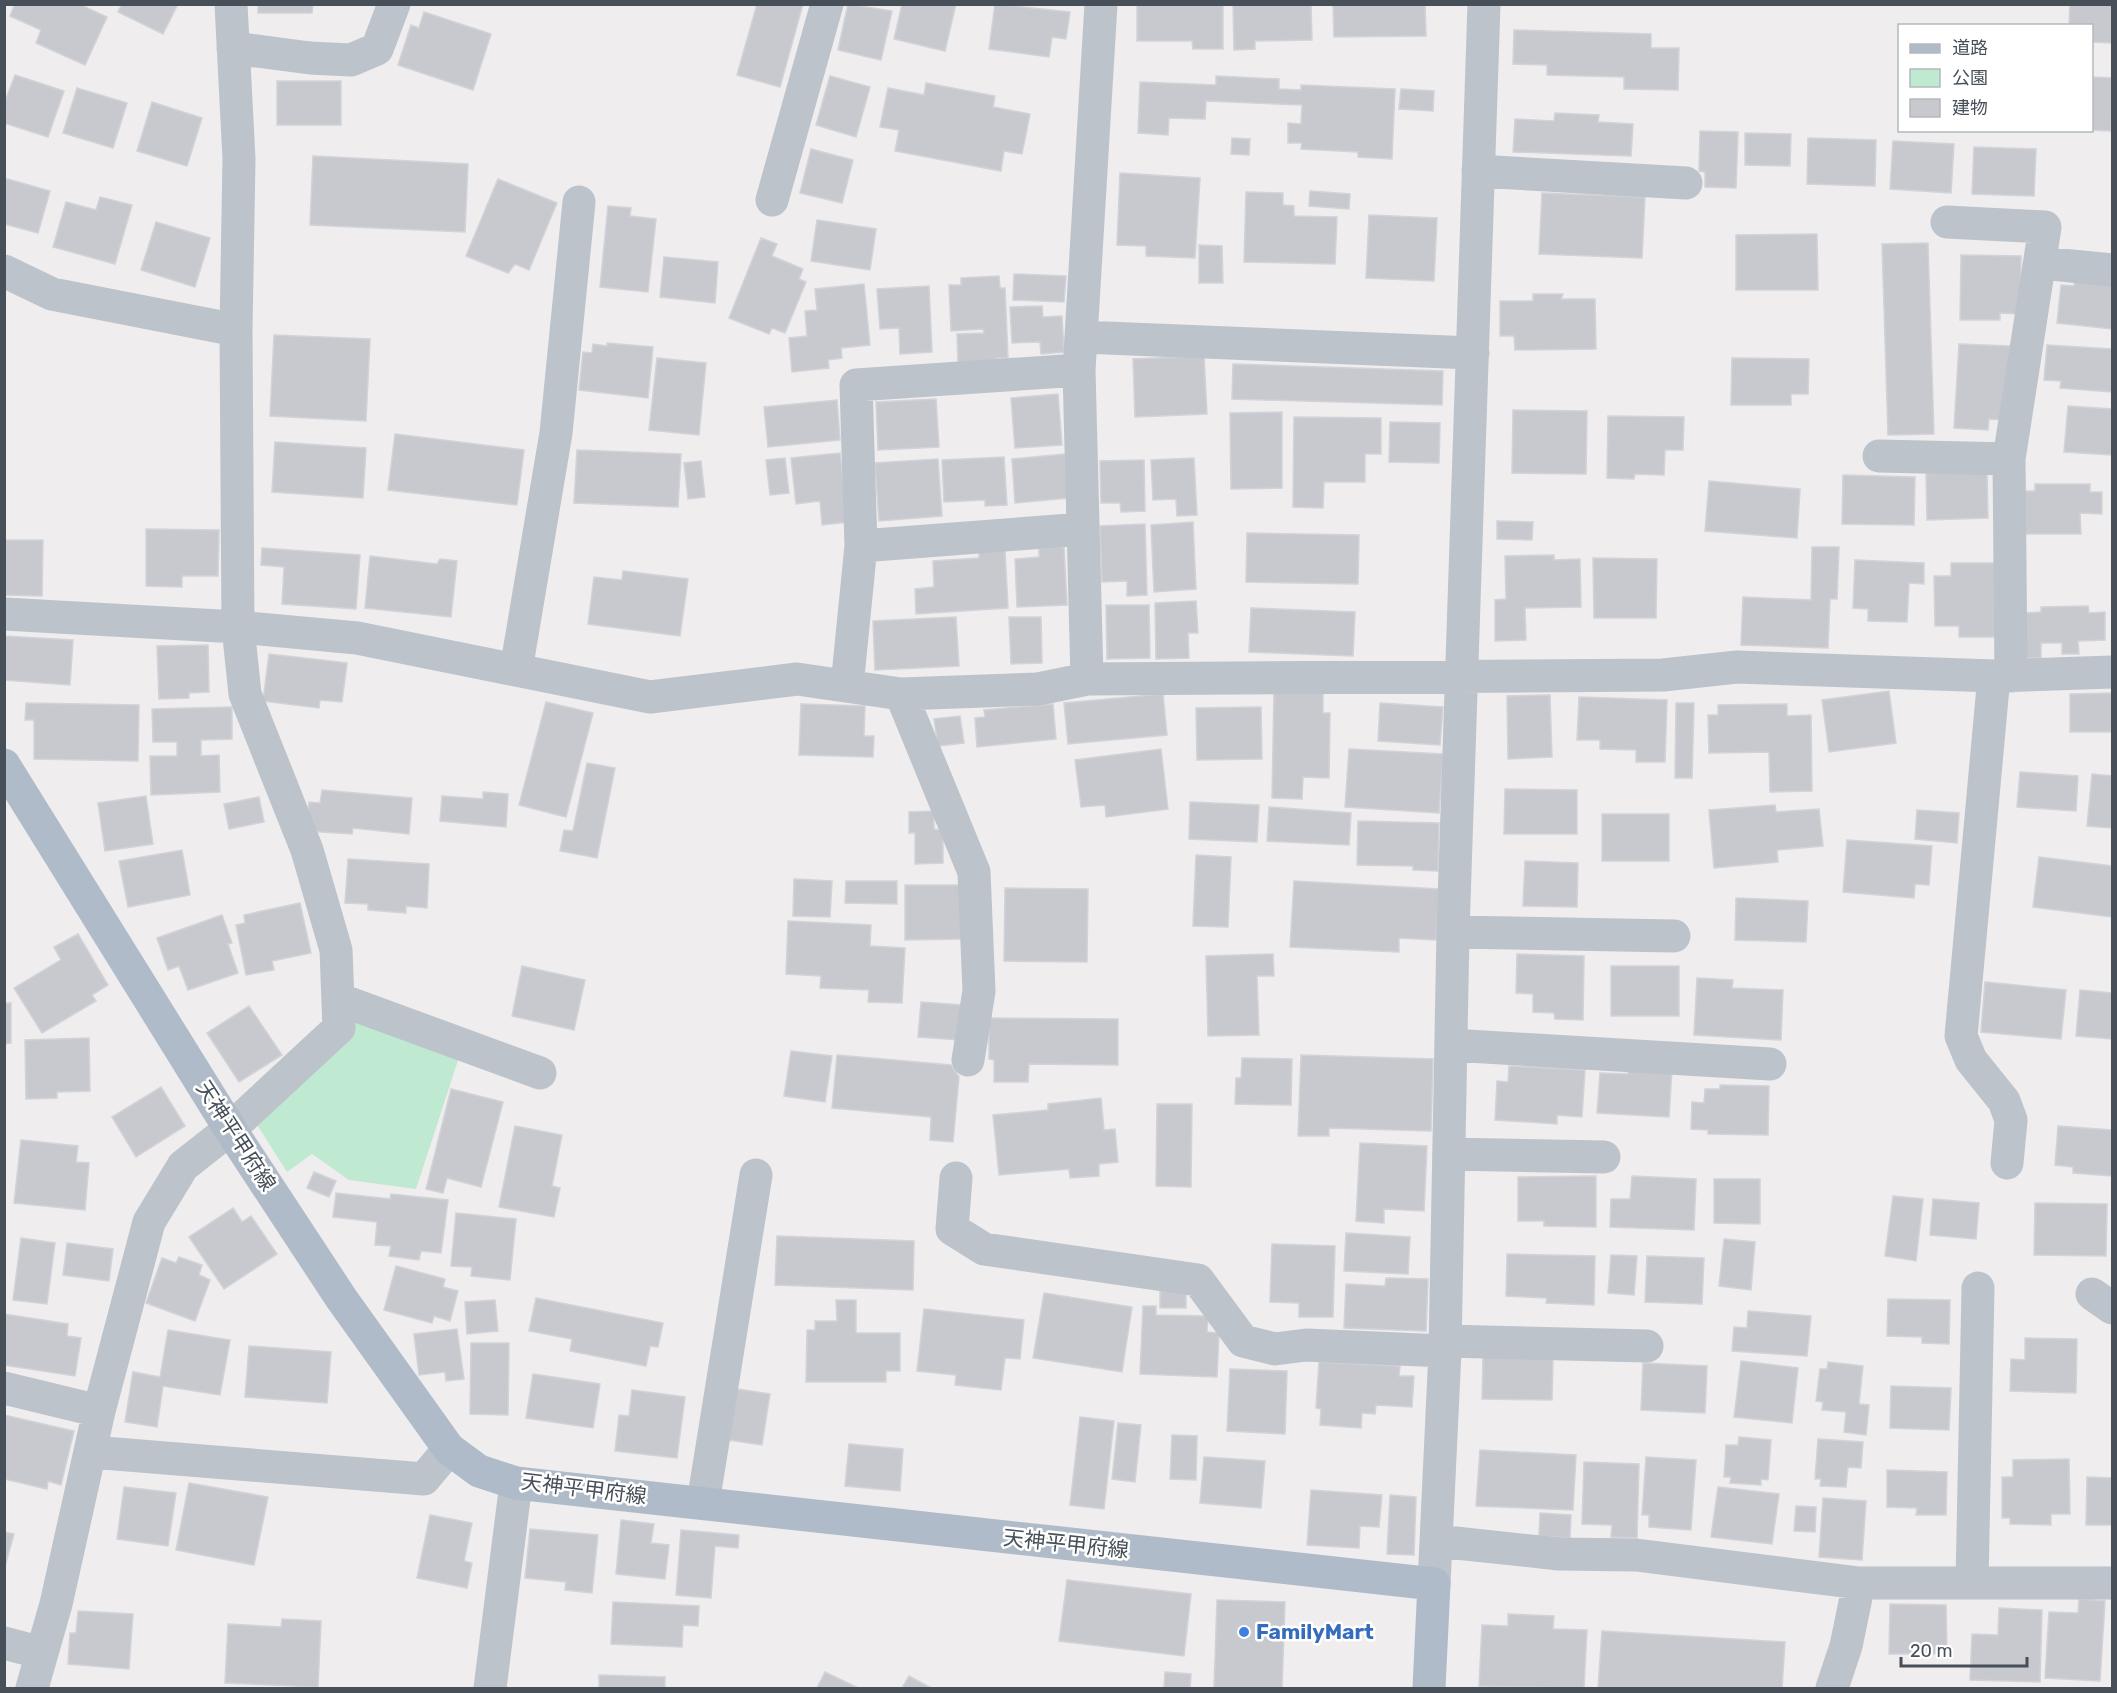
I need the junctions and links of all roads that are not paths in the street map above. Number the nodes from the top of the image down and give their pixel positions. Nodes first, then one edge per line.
1 (231, 4) edge
2 (394, 4) edge
3 (827, 4) edge
4 (1101, 4) edge
5 (1485, 4) edge
6 (234, 48) junction
7 (1478, 171) junction
8 (1686, 183) dead end
9 (772, 200) dead end
10 (579, 202) dead end
11 (1947, 222) dead end
12 (2041, 263) junction
13 (2112, 270) edge
14 (4, 271) edge
15 (236, 330) junction
16 (1082, 337) junction
17 (1473, 353) junction
18 (1079, 370) junction
19 (1879, 456) dead end
20 (2009, 459) junction
21 (1083, 529) junction
22 (861, 546) junction
23 (4, 614) edge
24 (238, 627) junction
25 (516, 670) junction
26 (2112, 672) edge
27 (2002, 676) junction
28 (1463, 677) junction
29 (1087, 679) junction
30 (847, 686) junction
31 (901, 693) junction
32 (4, 765) edge
33 (1453, 932) junction
34 (1674, 936) dead end
35 (338, 999) junction
36 (1451, 1045) junction
37 (968, 1060) dead end
38 (1770, 1064) dead end
39 (540, 1073) dead end
40 (230, 1129) junction
41 (1449, 1154) junction
42 (1604, 1157) dead end
43 (2007, 1163) dead end
44 (756, 1175) dead end
45 (956, 1178) dead end
46 (1978, 1288) dead end
47 (1445, 1346) junction
48 (1647, 1346) dead end
49 (4, 1388) edge
50 (99, 1411) junction
51 (448, 1449) junction
52 (91, 1452) junction
53 (516, 1483) junction
54 (703, 1503) junction
55 (1437, 1541) junction
56 (2112, 1582) edge
57 (1859, 1583) junction
58 (1972, 1583) junction
59 (1434, 1584) junction
60 (4, 1643) edge
61 (42, 1653) junction
62 (32, 1689) edge
63 (490, 1689) edge
64 (1429, 1689) edge
65 (1832, 1689) edge

1 - 6 street
2 - 6 street
3 - 9 street
4 - 16 street
5 - 7 street
6 - 15 street
7 - 8 street
7 - 17 street
10 - 25 street
11 - 12 street
12 - 13 street
12 - 20 street
14 - 15 street
15 - 24 street
16 - 17 street
16 - 18 street
17 - 28 street
18 - 21 street
18 - 22 street
19 - 20 street
20 - 27 street
21 - 22 street
21 - 29 street
22 - 30 street
23 - 24 street
24 - 25 street
24 - 35 street
25 - 30 street
26 - 27 street
27 - 28 street
27 - 43 street
28 - 29 street
28 - 33 street
29 - 31 street
30 - 31 street
31 - 37 street
32 - 40 main road, 天神平甲府線
33 - 34 street
33 - 36 street
35 - 39 street
35 - 40 street
36 - 38 street
36 - 41 street
40 - 50 street
40 - 51 main road, 天神平甲府線
41 - 42 street
41 - 47 street
44 - 54 street
45 - 47 street
46 - 58 street
47 - 48 street
47 - 55 street
49 - 50 street
50 - 52 street
51 - 52 street
51 - 53 main road, 天神平甲府線
52 - 61 street
53 - 54 main road, 天神平甲府線
53 - 63 street
54 - 59 main road, 天神平甲府線
55 - 57 street
55 - 59 street
56 - 58 street
57 - 58 street
57 - 65 street
59 - 64 main road
60 - 61 street
61 - 62 street

